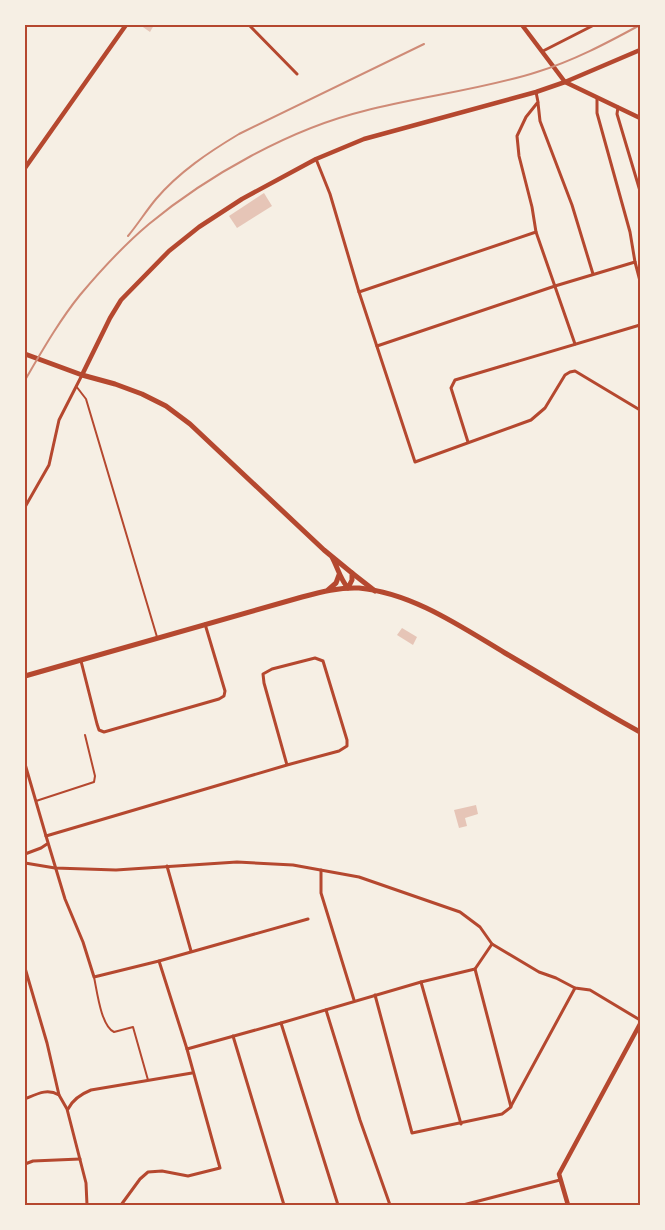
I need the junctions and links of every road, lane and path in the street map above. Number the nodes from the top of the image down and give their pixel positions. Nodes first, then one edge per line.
1 (126, 25) edge
2 (249, 25) edge
3 (522, 25) edge
4 (594, 25) edge
5 (640, 50) edge
6 (543, 51) junction
7 (296, 74) dead end
8 (565, 82) junction
9 (536, 92) junction
10 (597, 97) junction
11 (538, 102) junction
12 (618, 107) junction
13 (640, 118) edge
14 (316, 159) junction
15 (25, 168) edge
16 (640, 191) edge
17 (536, 232) junction
18 (635, 262) junction
19 (593, 274) junction
20 (640, 280) edge
21 (555, 286) junction
22 (359, 292) junction
23 (640, 325) edge
24 (575, 344) junction
25 (377, 346) junction
26 (25, 354) edge
27 (82, 375) junction
28 (76, 386) junction
29 (640, 410) edge
30 (468, 442) junction
31 (25, 507) edge
32 (332, 557) junction
33 (352, 573) junction
34 (339, 575) junction
35 (348, 588) junction
36 (328, 591) junction
37 (375, 591) junction
38 (205, 624) junction
39 (157, 638) junction
40 (81, 661) junction
41 (25, 676) edge
42 (640, 732) edge
43 (85, 735) dead end
44 (25, 764) edge
45 (287, 765) junction
46 (36, 800) junction
47 (46, 836) junction
48 (47, 844) junction
49 (25, 854) edge
50 (25, 863) edge
51 (167, 866) junction
52 (55, 868) junction
53 (322, 870) junction
54 (308, 919) dead end
55 (492, 944) junction
56 (191, 951) junction
57 (159, 961) junction
58 (25, 968) edge
59 (475, 969) junction
60 (94, 977) junction
61 (421, 982) junction
62 (575, 988) junction
63 (375, 995) junction
64 (354, 1000) junction
65 (326, 1010) junction
66 (640, 1020) edge
67 (281, 1023) junction
68 (640, 1024) edge
69 (232, 1036) junction
70 (186, 1049) junction
71 (192, 1073) junction
72 (148, 1080) junction
73 (59, 1095) junction
74 (25, 1099) edge
75 (510, 1107) junction
76 (67, 1109) junction
77 (461, 1124) junction
78 (80, 1159) junction
79 (25, 1164) edge
80 (560, 1180) junction
81 (87, 1205) edge
82 (121, 1205) edge
83 (284, 1205) edge
84 (338, 1205) edge
85 (390, 1205) edge
86 (462, 1205) edge
87 (568, 1205) edge

1 - 15 street
2 - 7 street
3 - 6 street
4 - 6 street
5 - 8 street
6 - 8 street
8 - 9 street
8 - 10 street
9 - 11 street
9 - 14 street
10 - 12 street
10 - 18 street
11 - 17 street
11 - 19 street
12 - 13 street
12 - 16 street
14 - 22 street
14 - 27 street
17 - 21 street
17 - 22 street
18 - 19 street
18 - 20 street
19 - 21 street
21 - 24 street
21 - 25 street
22 - 25 street
23 - 24 street
24 - 30 street
25 - 30 street
26 - 27 main road
27 - 28 street
27 - 32 main road
28 - 31 street
28 - 39 lane
29 - 30 street
32 - 33 main road
32 - 34 main road
33 - 35 main road
33 - 37 main road
34 - 35 main road
34 - 36 main road
35 - 36 main road
35 - 37 main road
36 - 38 main road
37 - 42 main road
38 - 39 main road
38 - 40 street
39 - 40 main road
40 - 41 main road
43 - 46 lane
44 - 46 street
45 - 45 street
45 - 47 street
46 - 47 street
47 - 48 street
48 - 49 street
48 - 52 street
50 - 52 street
51 - 52 street
51 - 53 street
51 - 56 street
52 - 60 street
53 - 55 street
53 - 64 street
54 - 56 street
55 - 59 street
55 - 62 street
56 - 57 street
57 - 60 street
57 - 70 street
58 - 73 street
59 - 61 street
59 - 75 street
60 - 72 lane
61 - 63 street
61 - 77 street
62 - 66 street
62 - 75 street
63 - 64 street
63 - 77 street
64 - 65 street
65 - 67 street
65 - 85 street
67 - 69 street
67 - 84 street
68 - 80 street
69 - 70 street
69 - 83 street
70 - 71 street
71 - 72 street
71 - 82 street
72 - 76 street
73 - 74 street
73 - 76 street
75 - 77 street
76 - 78 street
78 - 79 street
78 - 81 street
80 - 86 street
80 - 87 street

